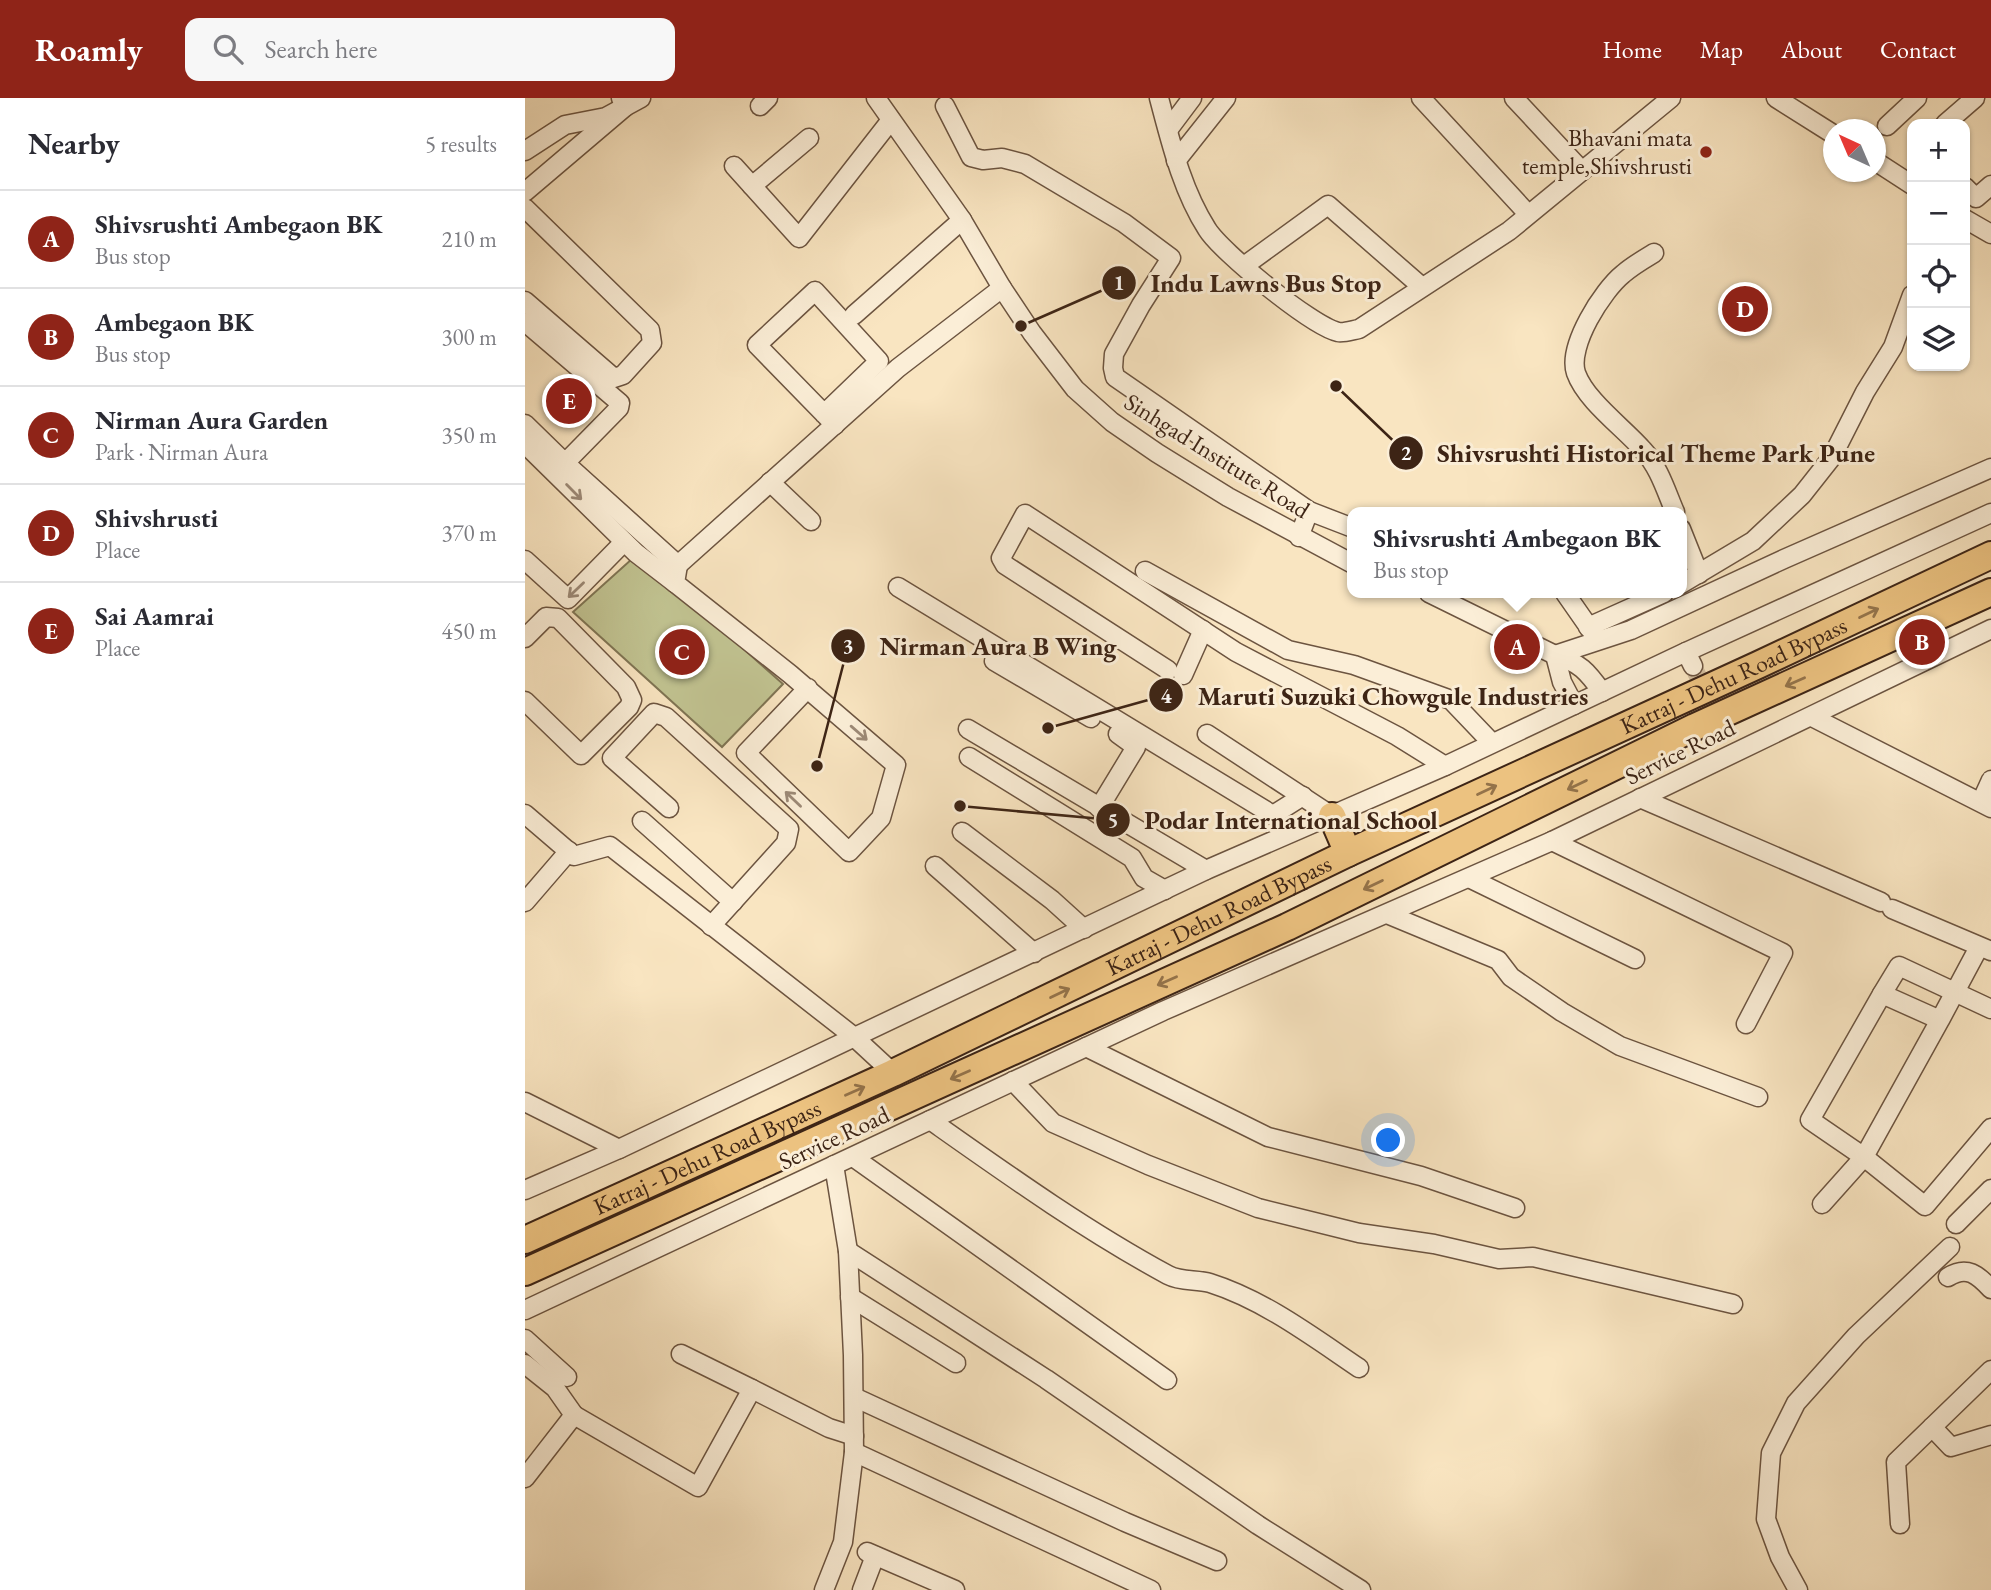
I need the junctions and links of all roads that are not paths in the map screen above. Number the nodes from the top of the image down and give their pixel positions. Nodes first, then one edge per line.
1 (876, 98) edge
2 (1159, 98) edge
3 (1192, 98) edge
4 (1226, 98) edge
5 (1421, 98) edge
6 (1514, 98) edge
7 (1671, 98) edge
8 (1776, 98) edge
9 (1917, 98) edge
10 (1975, 98) edge
11 (629, 101) edge
12 (945, 106) dead end
13 (1951, 119) edge
14 (891, 120) junction
15 (1887, 126) dead end
16 (1823, 128) edge
17 (1168, 131) junction
18 (809, 138) dead end
19 (525, 151) edge
20 (1176, 161) junction
21 (734, 166) dead end
22 (1886, 168) edge
23 (1582, 172) junction
24 (1907, 182) edge
25 (1991, 185) edge
26 (752, 186) junction
27 (525, 192) edge
28 (1970, 192) edge
29 (525, 208) edge
30 (1528, 215) junction
31 (962, 220) junction
32 (1970, 222) edge
33 (1991, 234) edge
34 (1654, 253) dead end
35 (1244, 266) junction
36 (1422, 287) junction
37 (1002, 288) junction
38 (525, 301) edge
39 (1907, 308) edge
40 (854, 315) dead end
41 (525, 322) edge
42 (829, 419) junction
43 (525, 424) edge
44 (525, 444) edge
45 (565, 463) junction
46 (1991, 468) edge
47 (770, 482) junction
48 (1673, 507) edge
49 (1309, 511) junction
50 (1991, 513) edge
51 (810, 521) dead end
52 (1347, 526) edge
53 (1299, 537) junction
54 (624, 542) junction
55 (1687, 542) edge
56 (1991, 555) edge
57 (525, 560) edge
58 (1347, 561) edge
59 (1145, 571) dead end
60 (676, 574) junction
61 (1699, 574) junction
62 (1687, 581) edge
63 (898, 587) dead end
64 (1991, 592) edge
65 (1439, 598) edge
66 (1568, 598) edge
67 (1655, 598) edge
68 (1991, 629) edge
69 (1203, 630) junction
70 (1593, 634) junction
71 (525, 638) edge
72 (1982, 638) edge
73 (1555, 655) junction
74 (994, 661) dead end
75 (808, 688) junction
76 (1602, 692) junction
77 (525, 701) edge
78 (1574, 705) junction
79 (1812, 717) junction
80 (968, 729) dead end
81 (1207, 734) dead end
82 (1492, 743) junction
83 (969, 757) dead end
84 (1445, 766) junction
85 (1991, 780) edge
86 (1303, 796) junction
87 (1640, 798) junction
88 (1986, 805) edge
89 (669, 808) dead end
90 (1099, 808) junction
91 (525, 814) edge
92 (1332, 816) junction
93 (642, 821) dead end
94 (962, 832) dead end
95 (1552, 841) junction
96 (569, 851) junction
97 (1348, 853) junction
98 (936, 866) dead end
99 (1206, 870) junction
100 (1471, 878) junction
101 (1165, 890) junction
102 (525, 902) edge
103 (733, 902) junction
104 (1387, 914) junction
105 (711, 926) junction
106 (1084, 929) junction
107 (1985, 949) edge
108 (1034, 953) junction
109 (1635, 959) dead end
110 (1954, 993) junction
111 (1882, 994) junction
112 (1991, 1009) edge
113 (1940, 1020) junction
114 (1745, 1024) dead end
115 (853, 1036) junction
116 (1086, 1047) junction
117 (893, 1073) junction
118 (1013, 1081) junction
119 (1758, 1097) dead end
120 (525, 1102) edge
121 (930, 1120) junction
122 (1991, 1128) edge
123 (619, 1149) junction
124 (852, 1157) junction
125 (1864, 1157) junction
126 (834, 1165) junction
127 (1991, 1189) edge
128 (525, 1190) edge
129 (1822, 1203) dead end
130 (1515, 1208) dead end
131 (1956, 1224) dead end
132 (525, 1240) edge
133 (1950, 1247) dead end
134 (848, 1251) junction
135 (525, 1272) edge
136 (1948, 1277) dead end
137 (1991, 1289) edge
138 (850, 1297) junction
139 (1733, 1304) dead end
140 (525, 1310) edge
141 (525, 1339) edge
142 (681, 1354) dead end
143 (956, 1363) dead end
144 (525, 1364) edge
145 (1359, 1368) dead end
146 (1991, 1370) edge
147 (567, 1377) dead end
148 (1167, 1380) dead end
149 (752, 1390) junction
150 (854, 1397) junction
151 (574, 1415) junction
152 (1932, 1427) junction
153 (1991, 1435) edge
154 (854, 1444) junction
155 (525, 1478) edge
156 (1900, 1524) dead end
157 (1217, 1561) dead end
158 (824, 1590) edge
159 (862, 1590) edge
160 (954, 1590) edge
161 (1151, 1590) edge
162 (1361, 1590) edge
163 (1798, 1590) edge

1 - 14 street, Sinhgad Institute Road
2 - 17 street
3 - 17 street
4 - 20 street
5 - 30 street
6 - 23 street
7 - 23 street
8 - 16 street
9 - 15 street
10 - 13 street
11 - 19 street
11 - 27 street
12 - 49 street
14 - 26 street
14 - 31 street, Sinhgad Institute Road
17 - 20 street
18 - 26 street
20 - 35 street
21 - 26 street
22 - 24 street
23 - 30 street
25 - 28 street
29 - 38 street
30 - 36 street
31 - 37 street, Sinhgad Institute Road
31 - 40 street
32 - 33 street
34 - 48 street
35 - 36 street
35 - 36 street
37 - 42 street
37 - 53 street, Sinhgad Institute Road
39 - 61 street
41 - 45 street
42 - 42 street
42 - 47 street
43 - 45 street
44 -> 54 street
45 - 60 street
46 - 70 street
47 - 51 street
47 - 60 street
49 - 52 street
49 - 53 street
50 - 76 street
53 - 58 street, Sinhgad Institute Road
54 -> 57 street
54 - 60 street
55 - 61 street
97 -> 56 highway, Katraj - Dehu Road Bypass
59 - 82 street
60 - 75 street
61 - 62 street
63 - 86 street
64 -> 135 highway, Katraj - Dehu Road Bypass
65 - 73 street
66 - 70 street
67 - 70 street
68 - 72 street, Service Road
69 - 69 street
69 - 84 street
70 - 73 street
71 - 77 street
72 - 79 street, Service Road
73 - 76 street
73 - 78 street
74 - 90 street
75 -> 75 street
76 - 78 street
78 - 82 street
79 - 87 street, Service Road
79 - 88 street
80 - 90 street
81 - 86 street
82 - 84 street
83 - 101 street
84 - 92 street
85 - 88 street
86 - 92 street
87 - 95 street, Service Road
87 - 107 street
89 - 103 street
90 - 99 street
91 - 96 street
92 - 97 highway
92 - 99 street
93 - 103 street
94 - 106 street
95 - 100 street, Service Road
95 - 114 street
96 - 102 street
96 - 105 street
117 -> 97 highway, Katraj - Dehu Road Bypass
98 - 108 street
99 - 101 street
100 - 104 street, Service Road
100 - 109 street
101 - 106 street
103 - 105 street
104 - 116 street, Service Road
104 - 119 street
105 - 115 street
106 - 108 street
107 - 110 street
108 - 115 street
110 - 111 street
110 - 112 street
110 - 113 street
111 - 113 street
111 - 125 street
113 - 125 street
115 - 117 street
115 - 123 street
116 - 118 street, Service Road
116 - 130 street
132 -> 117 highway, Katraj - Dehu Road Bypass
118 - 121 street, Service Road
118 - 139 street
120 - 123 street
121 - 124 street, Service Road
121 - 145 street
122 - 125 street
123 - 128 street
124 - 126 street, Service Road
124 - 148 street
125 - 129 street
126 - 134 street
126 - 140 street, Service Road
127 - 131 street
133 - 163 street
134 - 138 street
134 - 162 street
136 - 137 street
138 - 143 street
138 - 150 street
141 - 147 street
142 - 149 street
144 - 151 street
146 - 152 street
149 - 151 street
149 - 154 street
150 - 154 street
150 - 157 street
151 - 155 street
152 - 153 street
152 - 156 street
154 - 158 street
154 - 161 street
159 - 160 street

